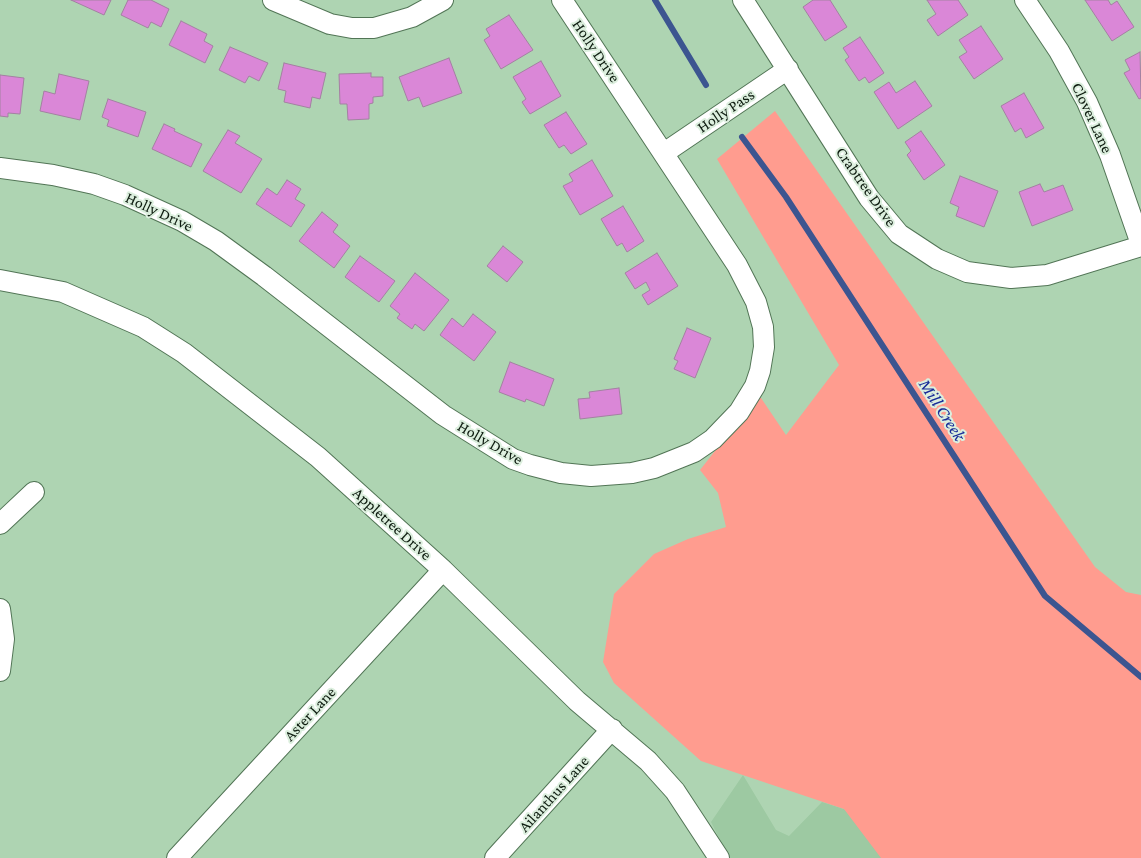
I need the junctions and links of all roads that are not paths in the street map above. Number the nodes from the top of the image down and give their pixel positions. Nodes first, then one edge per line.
1 (273, 0) edge
2 (443, 0) edge
3 (562, 0) edge
4 (743, 0) edge
5 (1025, 0) edge
6 (788, 69) junction
7 (664, 153) junction
8 (0, 168) edge
9 (1141, 245) edge
10 (0, 280) edge
11 (34, 492) dead end
12 (0, 524) edge
13 (443, 570) junction
14 (0, 609) edge
15 (0, 671) edge
16 (612, 728) junction
17 (177, 858) edge
18 (495, 858) edge
19 (719, 858) edge

1 - 2 street
3 - 7 street, Holly Drive
4 - 6 street, Crabtree Drive
5 - 9 street, Clover Lane
6 - 7 street, Holly Pass
6 - 9 street, Crabtree Drive
7 - 8 street, Holly Drive
10 - 13 street, Appletree Drive
11 - 12 street
13 - 16 street, Appletree Drive
13 - 17 street, Aster Lane
14 - 15 street
16 - 18 street, Ailanthus Lane
16 - 19 street, Appletree Drive

